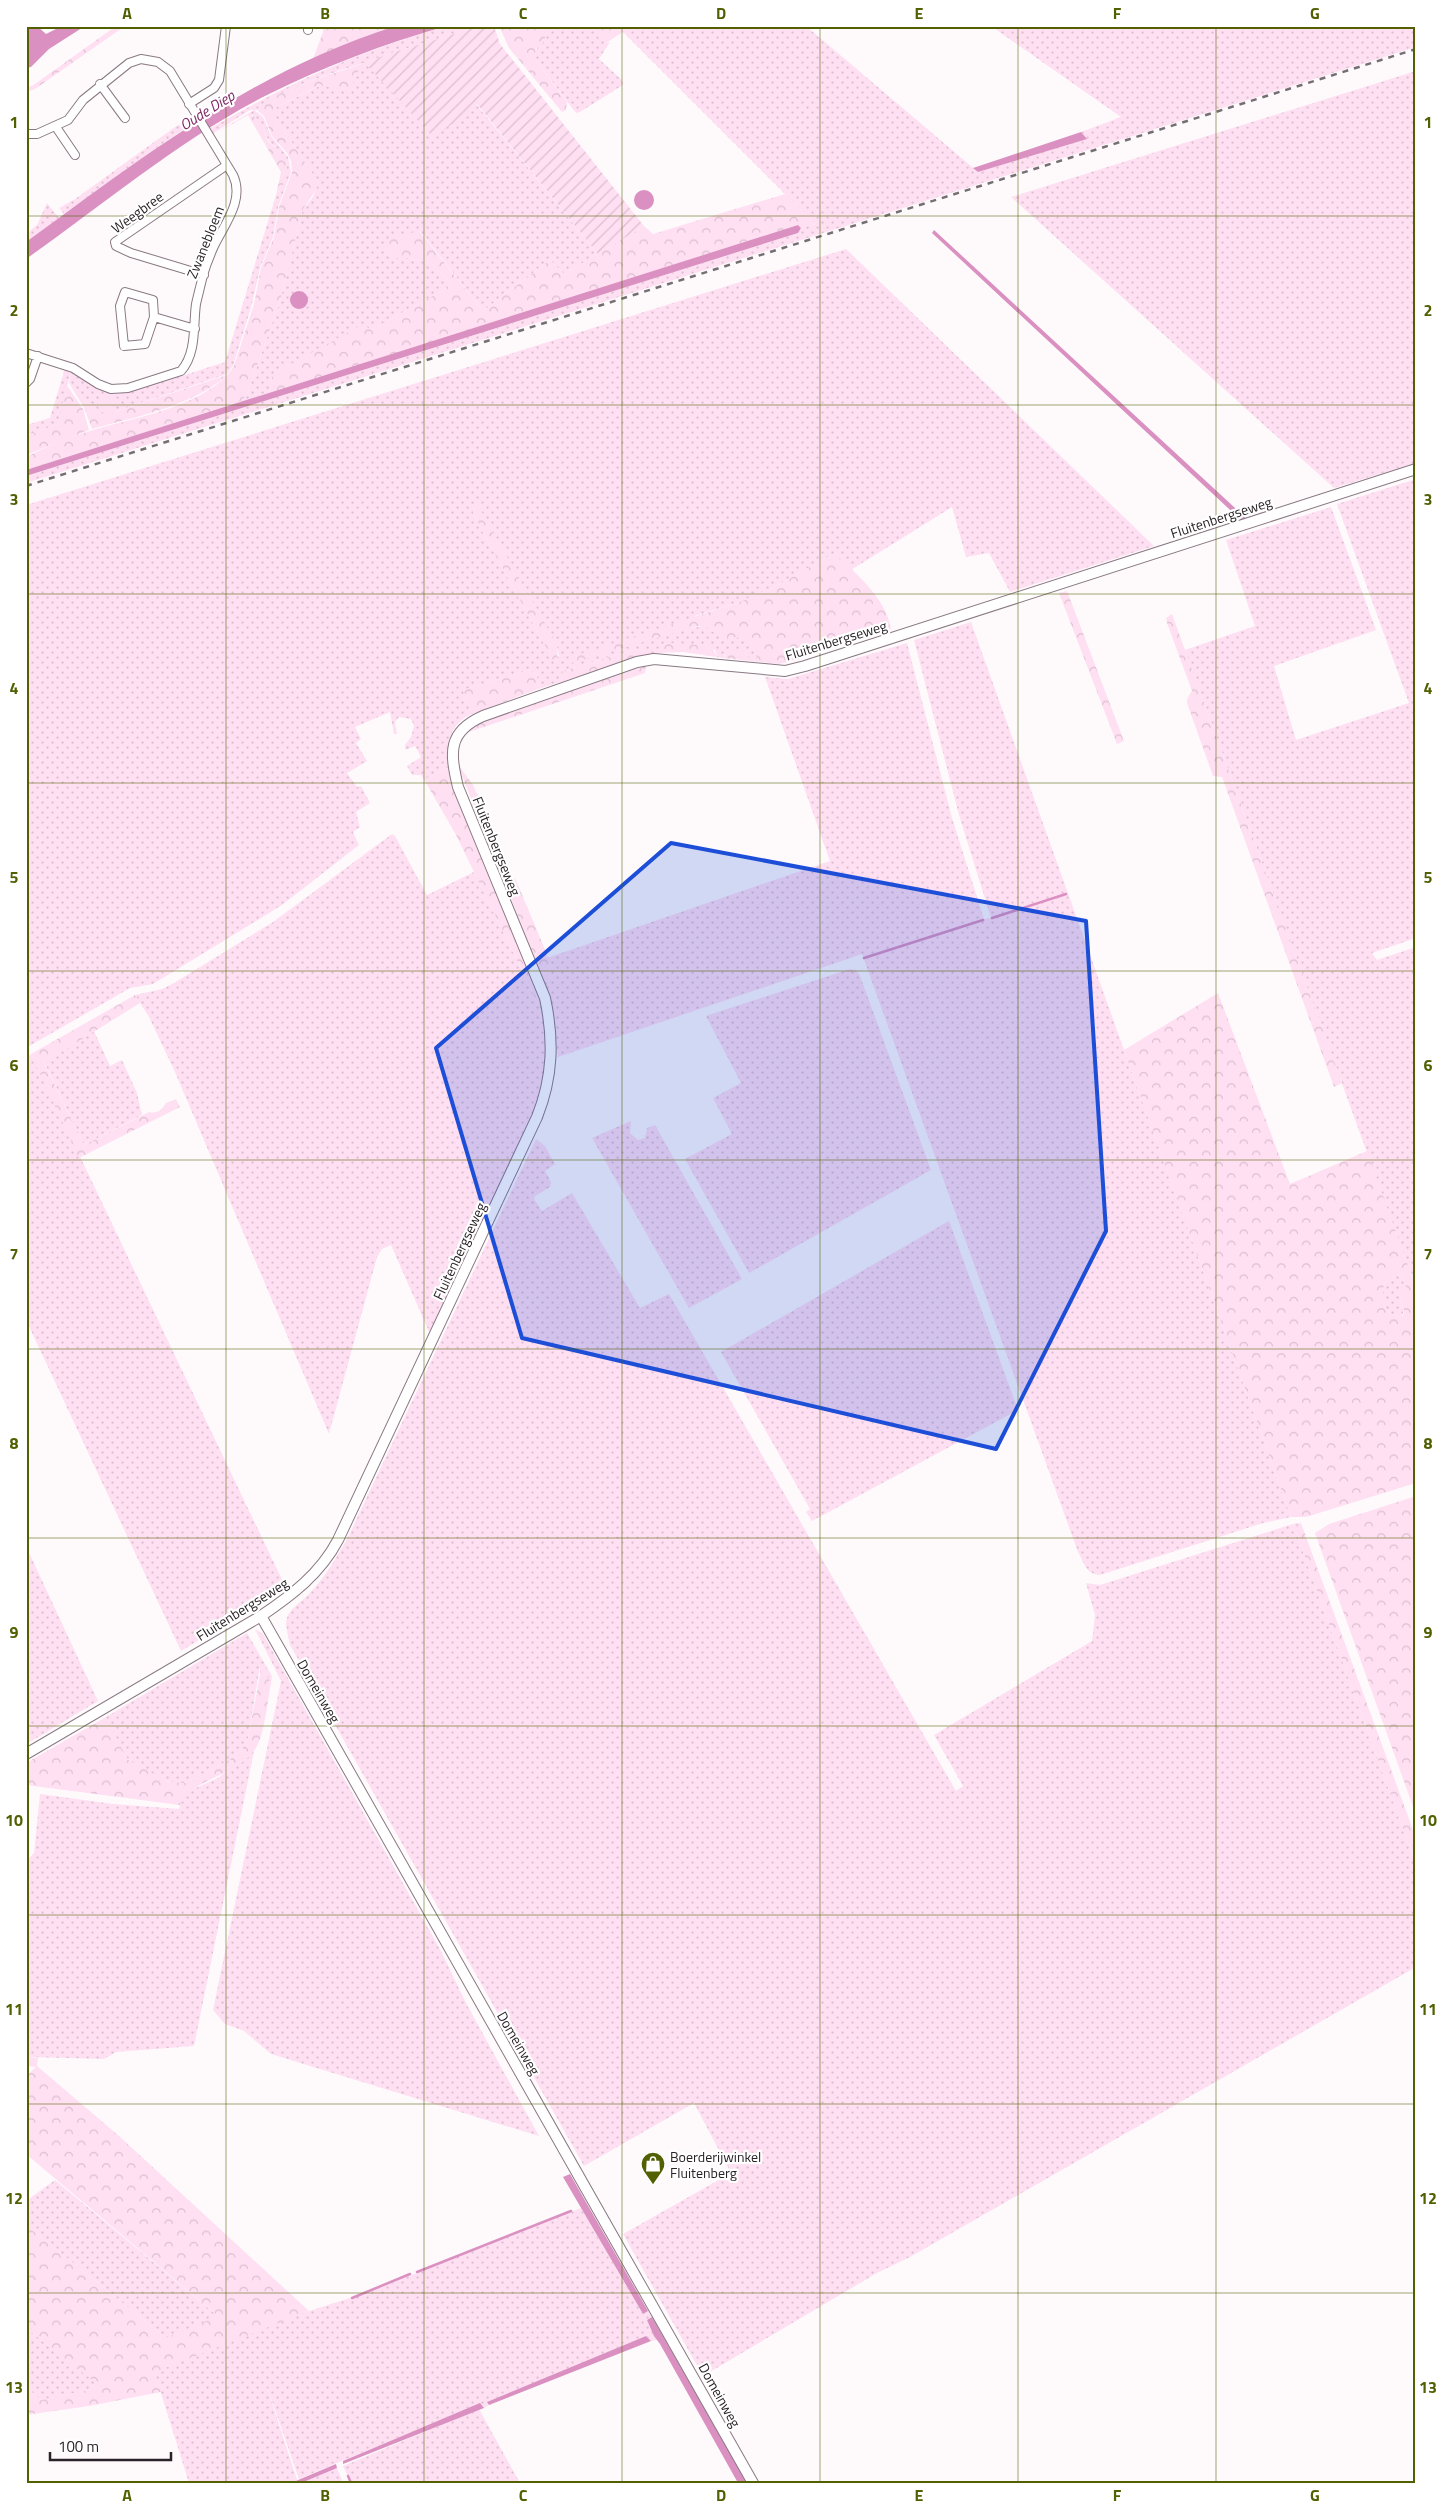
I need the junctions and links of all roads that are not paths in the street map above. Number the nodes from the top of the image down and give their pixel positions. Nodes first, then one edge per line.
1 (226, 26) edge
2 (100, 84) junction
3 (189, 104) junction
4 (125, 118) dead end
5 (56, 128) junction
6 (26, 134) edge
7 (75, 155) dead end
8 (226, 164) junction
9 (204, 274) junction
10 (154, 317) junction
11 (194, 329) junction
12 (26, 353) edge
13 (38, 356) junction
14 (26, 383) edge
15 (1416, 469) edge
16 (261, 1616) junction
17 (26, 1754) edge
18 (753, 2483) edge

1 - 3 street
2 - 3 street, Zwanebloem
2 - 4 street
2 - 5 street, Zwanebloem
3 - 8 street, Zwanebloem
5 - 6 street, Zwanebloem
5 - 7 street
8 - 9 street, Zwanebloem
8 - 9 street, Weegbree
9 - 11 street, Zwanebloem
10 - 10 street
10 - 11 street
11 - 13 street, Zwanebloem
12 - 13 street, Zwanebloem
13 - 14 street
15 - 16 street, Fluitenbergseweg
16 - 17 street, Fluitenbergseweg
16 - 18 street, Domeinweg

